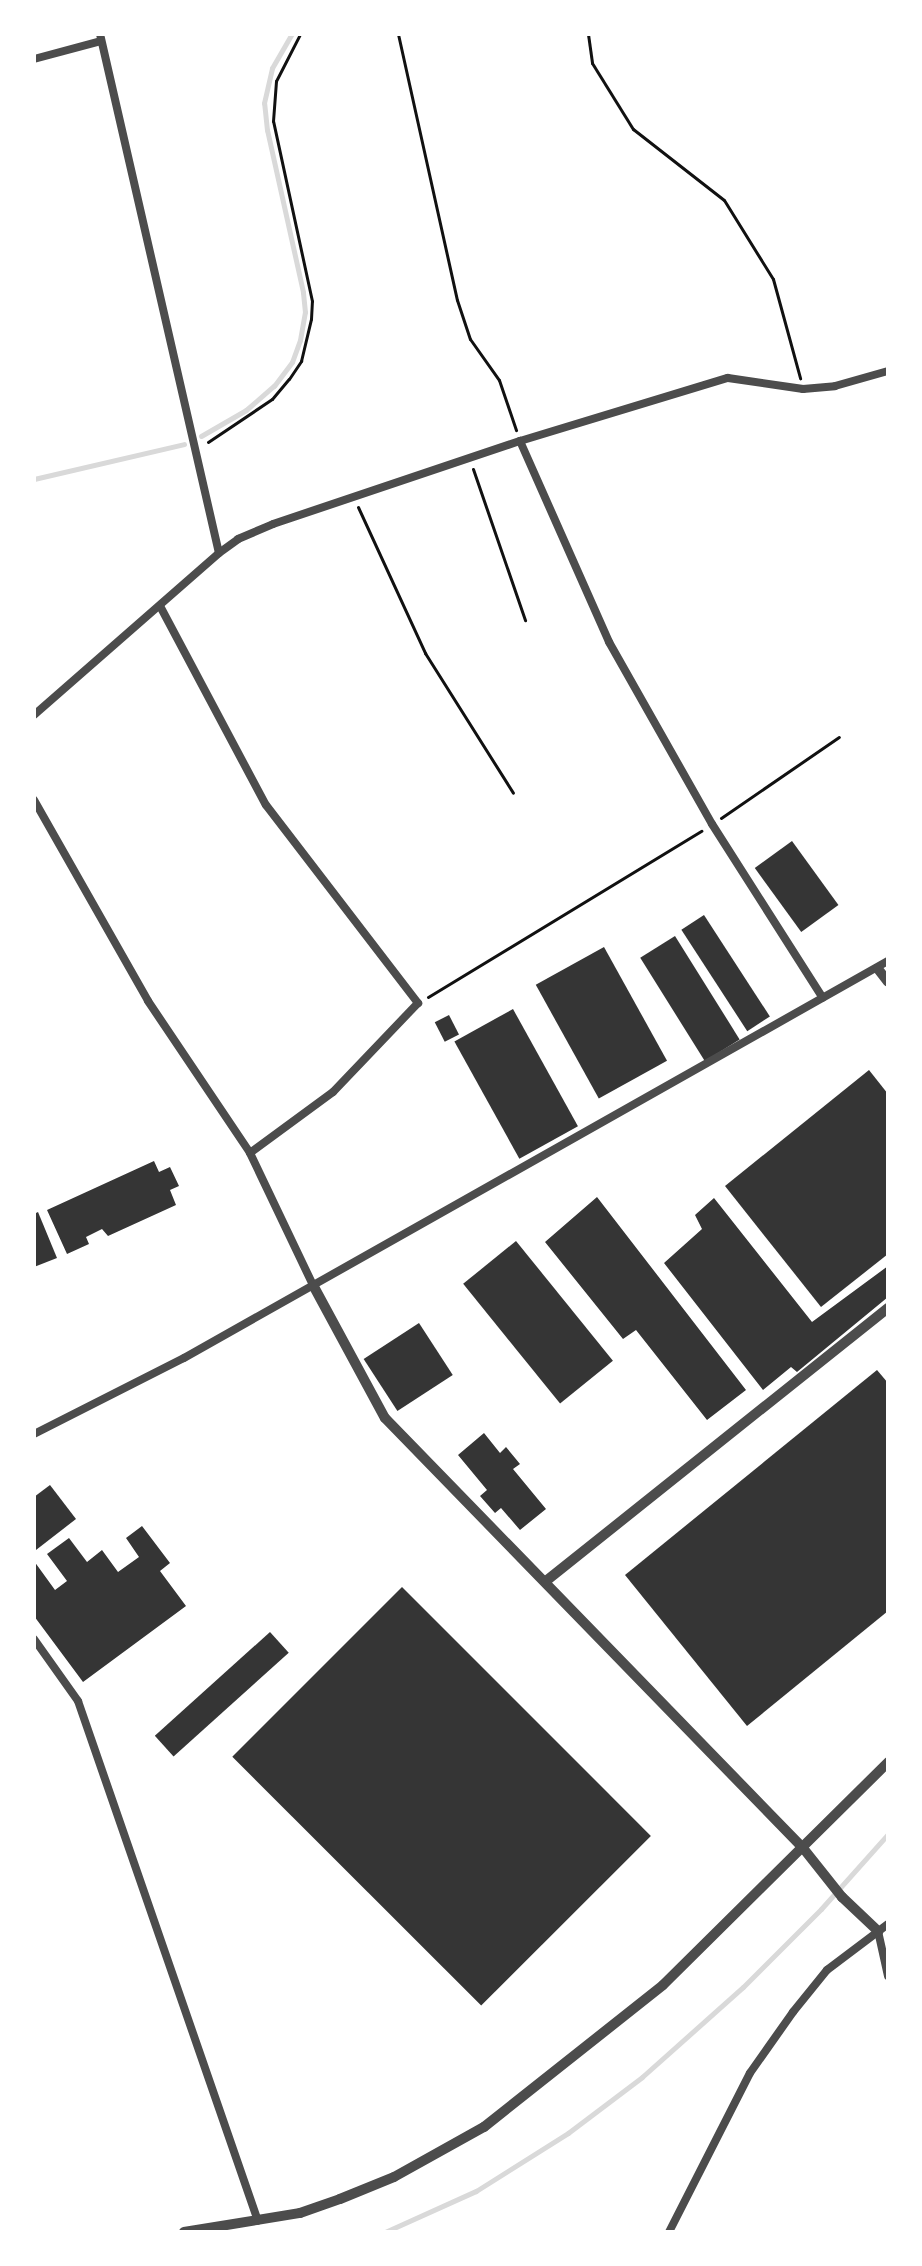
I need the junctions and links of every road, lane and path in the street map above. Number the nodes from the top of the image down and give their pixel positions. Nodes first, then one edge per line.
1 (300, 34) edge
2 (398, 34) edge
3 (588, 34) edge
4 (100, 38) edge
5 (34, 59) edge
6 (888, 371) edge
7 (803, 389) junction
8 (520, 441) junction
9 (196, 449) junction
10 (469, 458) junction
11 (353, 496) junction
12 (219, 553) junction
13 (160, 606) junction
14 (525, 620) dead end
15 (34, 715) edge
16 (839, 737) dead end
17 (513, 793) dead end
18 (34, 800) edge
19 (712, 824) junction
20 (888, 961) edge
21 (878, 969) junction
22 (888, 982) edge
23 (823, 998) junction
24 (418, 1003) junction
25 (250, 1153) junction
26 (313, 1285) junction
27 (888, 1308) edge
28 (34, 1434) edge
29 (546, 1581) junction
30 (34, 1639) edge
31 (888, 1762) edge
32 (803, 1848) junction
33 (888, 1924) edge
34 (878, 1931) junction
35 (888, 1976) edge
36 (260, 2227) edge
37 (184, 2232) edge
38 (669, 2232) edge

1 - 9 path
2 - 8 path
3 - 7 path
4 - 5 street
4 - 9 street
6 - 7 street
7 - 8 street
8 - 10 street
8 - 19 street
9 - 12 street
10 - 11 street
10 - 14 path
11 - 12 street
11 - 17 path
12 - 13 street
13 - 15 street
13 - 24 street
16 - 19 path
18 - 25 street
19 - 23 street
19 - 24 path
20 - 21 street
21 - 22 street
21 - 23 street
23 - 26 street
24 - 25 street
25 - 26 street
26 - 28 street
26 - 29 street
27 - 29 street
29 - 32 street
30 - 36 street
31 - 32 street
32 - 34 street
32 - 36 street
33 - 34 street
34 - 35 street
34 - 38 street
36 - 37 street

